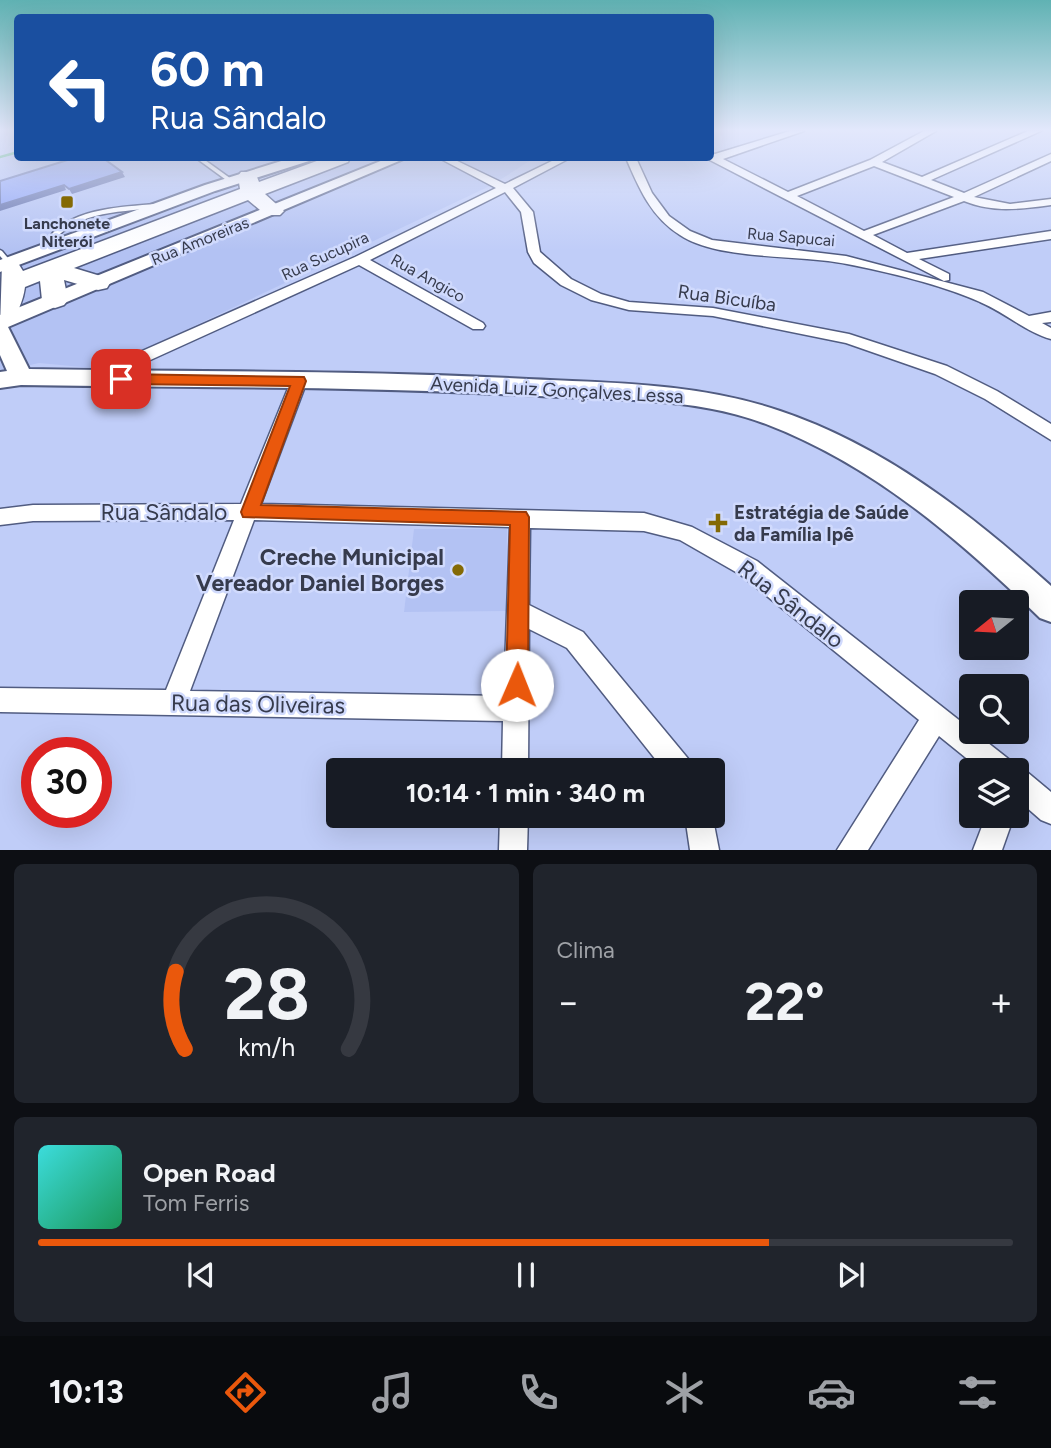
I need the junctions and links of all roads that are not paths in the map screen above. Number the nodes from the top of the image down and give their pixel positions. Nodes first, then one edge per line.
1 (217, 171) edge
2 (281, 171) edge
3 (368, 171) edge
4 (471, 171) edge
5 (541, 171) edge
6 (636, 171) edge
7 (739, 171) edge
8 (852, 171) edge
9 (895, 171) edge
10 (945, 171) edge
11 (1024, 171) edge
12 (921, 181) junction
13 (241, 187) junction
14 (507, 188) junction
15 (788, 196) junction
16 (962, 198) junction
17 (1051, 202) edge
18 (180, 206) junction
19 (273, 211) junction
20 (863, 235) junction
21 (1051, 235) edge
22 (905, 257) junction
23 (78, 258) junction
24 (46, 259) junction
25 (360, 260) junction
26 (4, 270) edge
27 (104, 280) junction
28 (986, 299) junction
29 (55, 300) junction
30 (1051, 317) edge
31 (0, 321) edge
32 (1026, 321) junction
33 (478, 326) dead end
34 (0, 331) edge
35 (1051, 334) edge
36 (10, 378) edge
37 (96, 378) junction
38 (299, 381) junction
39 (1051, 433) edge
40 (250, 512) junction
41 (0, 517) edge
42 (520, 517) junction
43 (1051, 607) edge
44 (518, 611) junction
45 (0, 700) edge
46 (173, 703) junction
47 (516, 709) junction
48 (936, 717) junction
49 (515, 758) edge
50 (671, 758) edge
51 (987, 758) edge
52 (1029, 792) edge
53 (1051, 810) edge
54 (514, 828) edge
55 (701, 828) edge
56 (995, 828) edge
57 (513, 849) edge
58 (705, 849) edge
59 (851, 849) edge
60 (987, 849) edge

1 - 13 lane
2 - 13 highway
3 - 19 street, Rua Amoreiras
4 - 14 street, Rua Bicuíba
5 - 14 street, Rua Sucupira
6 - 28 street, Rua Sapucai
7 - 15 street
8 - 15 street
9 - 12 street
10 - 12 street
11 - 16 street
12 - 16 street
13 - 18 highway
13 - 19 highway
14 - 25 street, Rua Sucupira
14 - 39 street, Rua Bicuíba
15 - 20 street
16 - 17 street
16 - 20 street
18 - 23 highway
18 - 24 street
19 - 27 street, Rua Amoreiras
20 - 22 street
21 - 22 street
22 - 28 street
23 - 24 highway
23 - 27 highway
24 - 26 highway
24 - 27 highway
24 - 29 highway
25 - 33 street, Rua Angico
25 - 37 street, Rua Sucupira
26 - 31 highway
27 - 29 street, Rua Amoreiras
28 - 32 street
29 - 31 street, Rua Amoreiras
30 - 32 street
32 - 35 street
34 - 36 street
36 - 37 street, Avenida Luiz Gonçalves Lessa
37 - 38 street, Avenida Luiz Gonçalves Lessa
38 - 40 street
38 - 43 street, Avenida Luiz Gonçalves Lessa
40 - 41 street, Rua Sândalo
40 - 42 street, Rua Sândalo
40 - 46 street
42 - 44 street
42 - 48 street, Rua Sândalo
44 - 47 street
44 - 50 street
45 - 46 street, Rua das Oliveiras
46 - 47 street, Rua das Oliveiras
47 - 49 street
48 - 51 street, Rua Sândalo
48 - 59 street
52 - 53 street
54 - 57 street
55 - 58 street
56 - 60 street

